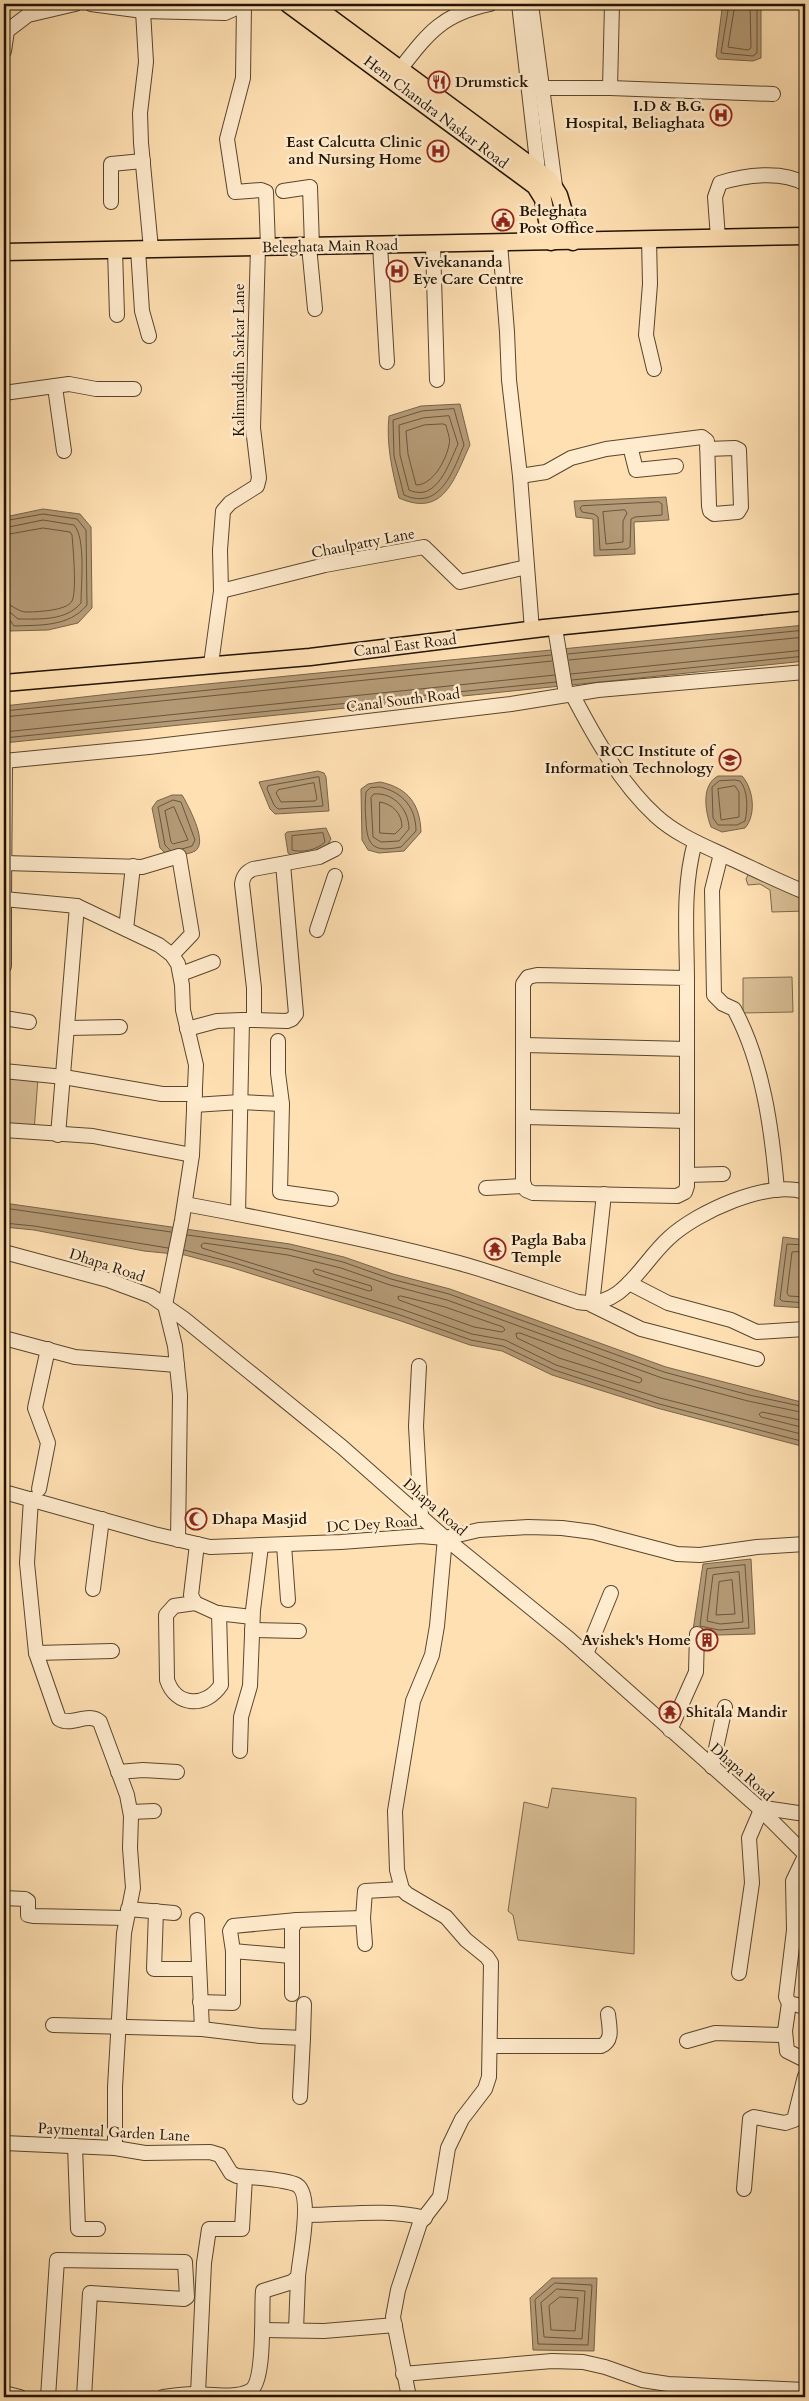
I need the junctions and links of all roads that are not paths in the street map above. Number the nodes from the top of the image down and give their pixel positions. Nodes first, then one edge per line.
1 (75, 4) edge
2 (99, 4) edge
3 (245, 4) edge
4 (288, 4) edge
5 (490, 4) edge
6 (518, 4) edge
7 (531, 4) edge
8 (612, 4) edge
9 (320, 10) edge
10 (143, 11) junction
11 (7, 23) edge
12 (4, 51) edge
13 (401, 68) junction
14 (543, 88) junction
15 (610, 88) junction
16 (773, 94) dead end
17 (142, 161) junction
18 (538, 183) junction
19 (805, 184) edge
20 (555, 186) junction
21 (284, 191) dead end
22 (111, 202) dead end
23 (805, 236) edge
24 (649, 238) junction
25 (718, 238) junction
26 (551, 242) junction
27 (573, 242) junction
28 (500, 243) junction
29 (433, 244) junction
30 (380, 245) junction
31 (311, 246) junction
32 (263, 247) junction
33 (145, 249) junction
34 (115, 250) junction
35 (4, 252) edge
36 (315, 308) dead end
37 (117, 315) dead end
38 (149, 336) dead end
39 (387, 362) dead end
40 (654, 369) dead end
41 (437, 380) dead end
42 (55, 386) junction
43 (134, 389) dead end
44 (4, 393) edge
45 (630, 446) junction
46 (707, 449) junction
47 (64, 451) dead end
48 (676, 466) dead end
49 (520, 476) junction
50 (527, 567) junction
51 (221, 591) junction
52 (805, 602) edge
53 (532, 630) junction
54 (556, 633) junction
55 (211, 664) junction
56 (805, 672) edge
57 (4, 683) edge
58 (568, 692) junction
59 (4, 761) edge
60 (694, 842) junction
61 (335, 849) dead end
62 (722, 854) junction
63 (4, 859) edge
64 (283, 864) junction
65 (133, 866) junction
66 (335, 876) dead end
67 (805, 892) edge
68 (4, 899) edge
69 (77, 906) junction
70 (126, 929) junction
71 (317, 930) dead end
72 (172, 955) junction
73 (213, 962) dead end
74 (4, 966) edge
75 (181, 974) junction
76 (687, 978) junction
77 (4, 1018) edge
78 (248, 1020) junction
79 (29, 1022) dead end
80 (120, 1027) dead end
81 (68, 1028) junction
82 (187, 1029) junction
83 (278, 1042) dead end
84 (524, 1045) junction
85 (687, 1049) junction
86 (4, 1071) edge
87 (64, 1077) junction
88 (194, 1100) junction
89 (240, 1102) junction
90 (282, 1104) junction
91 (524, 1117) junction
92 (687, 1121) junction
93 (4, 1130) edge
94 (58, 1135) junction
95 (192, 1155) junction
96 (723, 1174) dead end
97 (687, 1175) junction
98 (524, 1186) junction
99 (486, 1188) dead end
100 (777, 1190) junction
101 (805, 1192) edge
102 (604, 1194) junction
103 (331, 1199) dead end
104 (185, 1204) junction
105 (238, 1214) junction
106 (4, 1252) edge
107 (629, 1283) junction
108 (165, 1305) junction
109 (592, 1305) junction
110 (805, 1329) edge
111 (4, 1338) edge
112 (48, 1349) junction
113 (757, 1360) dead end
114 (177, 1365) junction
115 (419, 1366) dead end
116 (4, 1492) edge
117 (35, 1494) junction
118 (421, 1516) junction
119 (102, 1519) junction
120 (445, 1538) junction
121 (178, 1540) junction
122 (196, 1544) junction
123 (805, 1544) edge
124 (284, 1545) junction
125 (261, 1546) junction
126 (93, 1589) dead end
127 (611, 1593) dead end
128 (288, 1600) dead end
129 (195, 1603) junction
130 (219, 1614) junction
131 (252, 1623) junction
132 (299, 1631) dead end
133 (697, 1634) dead end
134 (112, 1651) dead end
135 (36, 1654) junction
136 (586, 1654) junction
137 (725, 1706) dead end
138 (670, 1730) junction
139 (240, 1751) dead end
140 (712, 1767) junction
141 (118, 1772) junction
142 (177, 1772) dead end
143 (760, 1808) junction
144 (154, 1811) dead end
145 (130, 1812) junction
146 (805, 1814) edge
147 (805, 1855) edge
148 (402, 1889) junction
149 (4, 1898) edge
150 (156, 1912) junction
151 (174, 1913) dead end
152 (127, 1914) junction
153 (363, 1918) junction
154 (197, 1920) dead end
155 (297, 1920) junction
156 (365, 1944) dead end
157 (233, 1951) junction
158 (291, 1956) junction
159 (198, 1969) junction
160 (739, 1973) dead end
161 (292, 1994) dead end
162 (200, 2002) junction
163 (304, 2004) dead end
164 (790, 2004) junction
165 (805, 2007) edge
166 (608, 2014) dead end
167 (53, 2024) dead end
168 (119, 2026) junction
169 (202, 2029) junction
170 (785, 2031) junction
171 (303, 2038) junction
172 (687, 2041) dead end
173 (490, 2046) junction
174 (805, 2060) edge
175 (805, 2076) edge
176 (300, 2097) dead end
177 (4, 2143) edge
178 (75, 2146) junction
179 (115, 2148) junction
180 (245, 2177) junction
181 (744, 2189) dead end
182 (306, 2215) junction
183 (424, 2218) junction
184 (98, 2229) dead end
185 (298, 2277) junction
186 (395, 2325) junction
187 (262, 2330) junction
188 (296, 2330) junction
189 (403, 2374) junction
190 (805, 2390) edge
191 (4, 2394) edge
192 (198, 2394) junction
193 (181, 2396) edge
194 (20, 2397) edge
195 (48, 2397) edge
196 (84, 2397) edge
197 (163, 2397) edge
198 (409, 2397) edge

1 - 11 street
2 - 10 street
3 - 10 street
3 - 32 street
4 - 9 main road, Hem Chandra Naskar Road
5 - 13 street
6 - 18 street
7 - 14 street
8 - 15 street
9 - 13 main road, Hem Chandra Naskar Road
9 - 18 main road, Hem Chandra Naskar Road
10 - 17 street
11 - 12 street
13 - 18 main road, Hem Chandra Naskar Road
14 - 15 street
14 - 20 street
15 - 16 street
17 - 22 street
17 - 33 street
18 - 20 main road, Hem Chandra Naskar Road
18 - 26 main road
19 - 25 street
20 - 27 main road, Hem Chandra Naskar Road
21 - 31 street
23 - 25 main road, Beleghata Main Road
24 - 25 main road, Beleghata Main Road
24 - 27 main road, Beleghata Main Road
24 - 40 street
26 - 27 main road, Beleghata Main Road
26 - 28 main road, Beleghata Main Road
28 - 29 main road, Beleghata Main Road
28 - 49 street
29 - 30 main road, Beleghata Main Road
29 - 41 street
30 - 31 main road, Beleghata Main Road
30 - 39 street
31 - 32 main road, Beleghata Main Road
31 - 36 street
32 - 33 main road, Beleghata Main Road
32 - 51 street, Kalimuddin Sarkar Lane
33 - 34 main road, Beleghata Main Road
33 - 38 street
34 - 35 main road, Beleghata Main Road
34 - 37 street
42 - 43 street
42 - 44 street
42 - 47 street
45 - 46 street
45 - 48 street
45 - 49 street
46 - 46 street
49 - 50 street
50 - 51 street, Chaulpatty Lane
50 - 53 street
51 - 55 street, Kalimuddin Sarkar Lane
52 - 54 main road, Canal East Road
53 - 54 main road, Canal East Road
53 - 55 main road, Canal East Road
54 - 58 street
55 - 57 main road, Canal East Road
56 - 58 street, Canal South Road
58 - 59 street, Canal South Road
58 - 60 street
59 - 63 street
60 - 62 street
60 - 76 street
61 - 64 street
62 - 67 street
62 - 100 street
63 - 65 street
63 - 68 street
64 - 78 street
64 - 78 street
65 - 70 street
65 - 72 street
66 - 71 street
68 - 69 street
68 - 74 street
69 - 70 street
69 - 81 street
70 - 72 street
72 - 75 street
73 - 75 street
75 - 82 street
76 - 84 street
76 - 85 street
77 - 79 street
78 - 82 street
78 - 89 street
80 - 81 street
81 - 87 street
82 - 88 street
83 - 90 street
84 - 85 street
84 - 91 street
85 - 92 street
86 - 87 street
87 - 88 street
87 - 94 street
88 - 89 street
88 - 95 street
89 - 90 street
89 - 105 street
90 - 103 street
91 - 92 street
91 - 98 street
92 - 97 street
93 - 94 street
94 - 95 street
95 - 104 street
96 - 97 street
97 - 102 street
98 - 99 street
98 - 102 street
100 - 101 street
100 - 107 street
102 - 109 street
104 - 105 street
104 - 108 street
105 - 109 street
106 - 108 street, Dhapa Road
107 - 109 street
107 - 110 street
108 - 114 street
108 - 118 street, Dhapa Road
109 - 113 street
111 - 112 street
112 - 114 street
112 - 117 street
114 - 121 street
115 - 118 street
116 - 117 street, DC Dey Road
117 - 119 street, DC Dey Road
117 - 135 street
118 - 120 street, Dhapa Road
119 - 121 street, DC Dey Road
119 - 126 street
120 - 123 street, DC Dey Road
120 - 124 street, DC Dey Road
120 - 136 street, Dhapa Road
120 - 148 street
121 - 122 street, DC Dey Road
122 - 125 street, DC Dey Road
122 - 129 street
124 - 125 street, DC Dey Road
124 - 128 street
125 - 131 street
127 - 136 street
129 - 130 street
129 - 130 street
130 - 131 street
131 - 132 street
131 - 139 street
133 - 138 street
134 - 135 street
135 - 141 street
136 - 138 street, Dhapa Road
137 - 140 street
138 - 140 street, Dhapa Road
140 - 143 street, Dhapa Road
141 - 142 street
141 - 145 street
143 - 146 street
143 - 147 street, Dhapa Road
143 - 160 street
144 - 145 street
145 - 152 street
147 - 164 street
148 - 153 street
148 - 173 street
149 - 152 street
150 - 151 street
150 - 152 street
150 - 159 street
152 - 168 street
153 - 155 street
153 - 156 street
154 - 159 street
155 - 157 street
155 - 158 street
157 - 158 street
157 - 162 street
158 - 161 street
159 - 162 street
162 - 169 street
163 - 171 street
164 - 165 street
164 - 170 street
166 - 173 street
167 - 168 street
168 - 169 street
168 - 179 street
169 - 171 street
170 - 172 street
170 - 174 street
171 - 176 street
173 - 183 street
175 - 181 street
177 - 178 street, Paymental Garden Lane
178 - 179 street, Paymental Garden Lane
178 - 184 street
179 - 180 street, Paymental Garden Lane
180 - 182 street, Paymental Garden Lane
180 - 192 street
182 - 183 street
182 - 185 street, Paymental Garden Lane
183 - 186 street
185 - 187 street
185 - 188 street, Paymental Garden Lane
186 - 188 street
186 - 189 street
187 - 188 street
187 - 192 street
189 - 190 street
189 - 198 street
191 - 194 street
192 - 193 street
193 - 197 street
195 - 196 street

